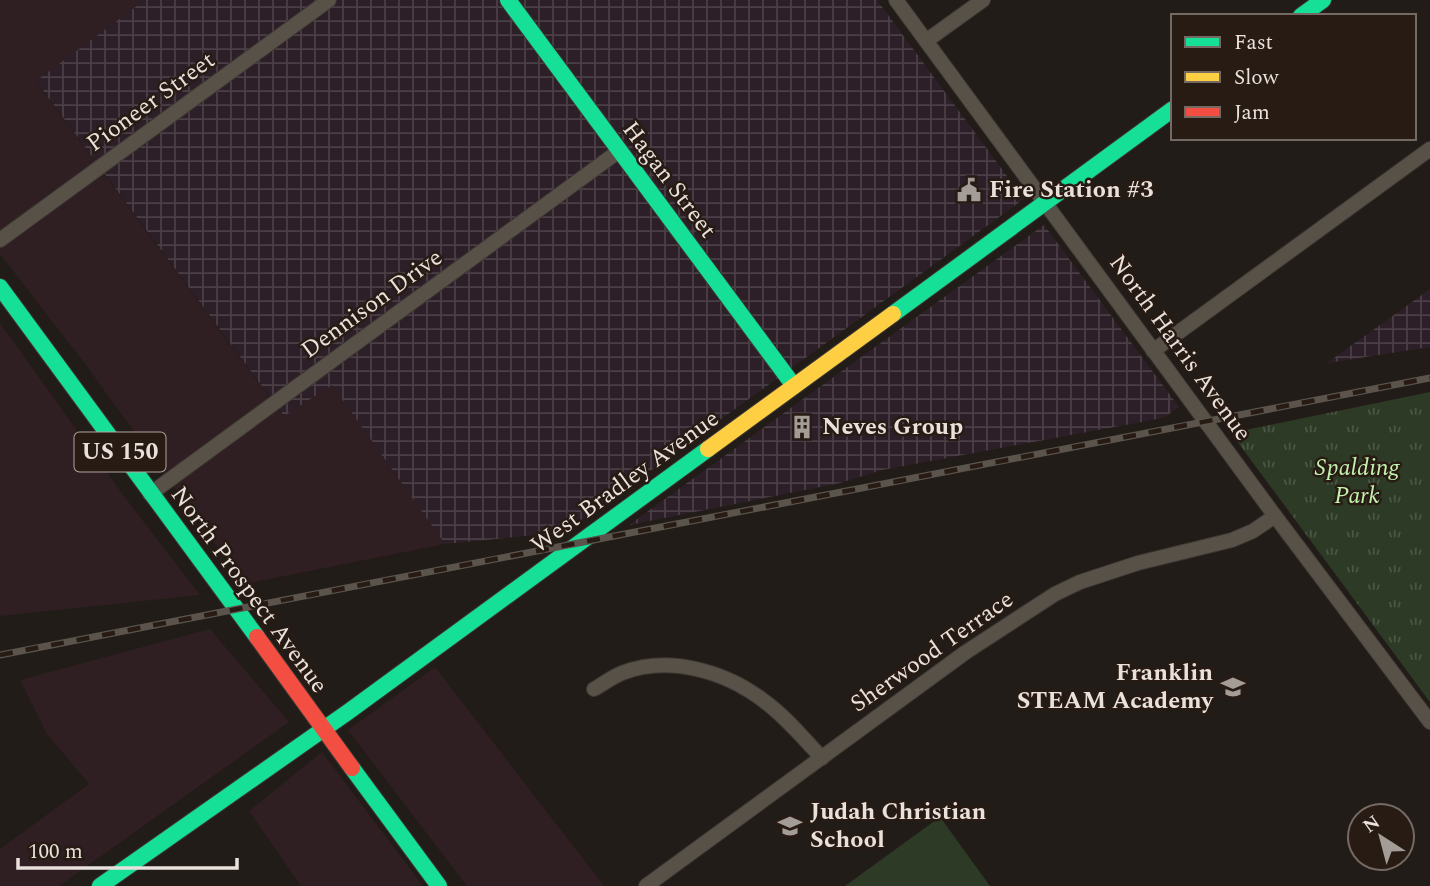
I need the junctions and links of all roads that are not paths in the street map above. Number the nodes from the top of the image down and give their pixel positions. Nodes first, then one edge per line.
1 (329, 0) edge
2 (508, 0) edge
3 (896, 0) edge
4 (983, 0) edge
5 (1323, 0) edge
6 (1304, 14) edge
7 (926, 41) junction
8 (1171, 110) edge
9 (1430, 149) edge
10 (619, 151) junction
11 (1045, 203) junction
12 (0, 240) edge
13 (0, 287) edge
14 (1153, 351) junction
15 (794, 386) junction
16 (150, 494) junction
17 (1275, 516) junction
18 (594, 689) dead end
19 (1430, 722) edge
20 (323, 730) junction
21 (822, 758) junction
22 (100, 886) edge
23 (439, 886) edge
24 (646, 886) edge

1 - 12 street, Pioneer Street
2 - 10 main road, Hagan Street
3 - 7 street, North Harris Avenue
4 - 7 street
5 - 6 main road
7 - 11 street, North Harris Avenue
8 - 11 main road, West Bradley Avenue
9 - 14 street
10 - 15 main road, Hagan Street
10 - 16 street, Dennison Drive
11 - 14 street, North Harris Avenue
11 - 15 main road, West Bradley Avenue
13 - 16 main road, North Prospect Avenue / US 150
14 - 17 street, North Harris Avenue
15 - 20 main road, West Bradley Avenue
16 - 20 main road, North Prospect Avenue / US 150
17 - 19 street, North Harris Avenue
17 - 21 street, Sherwood Terrace
18 - 21 street
20 - 22 main road, West Bradley Avenue
20 - 23 main road, North Prospect Avenue / US 150
21 - 24 street, Sherwood Terrace

